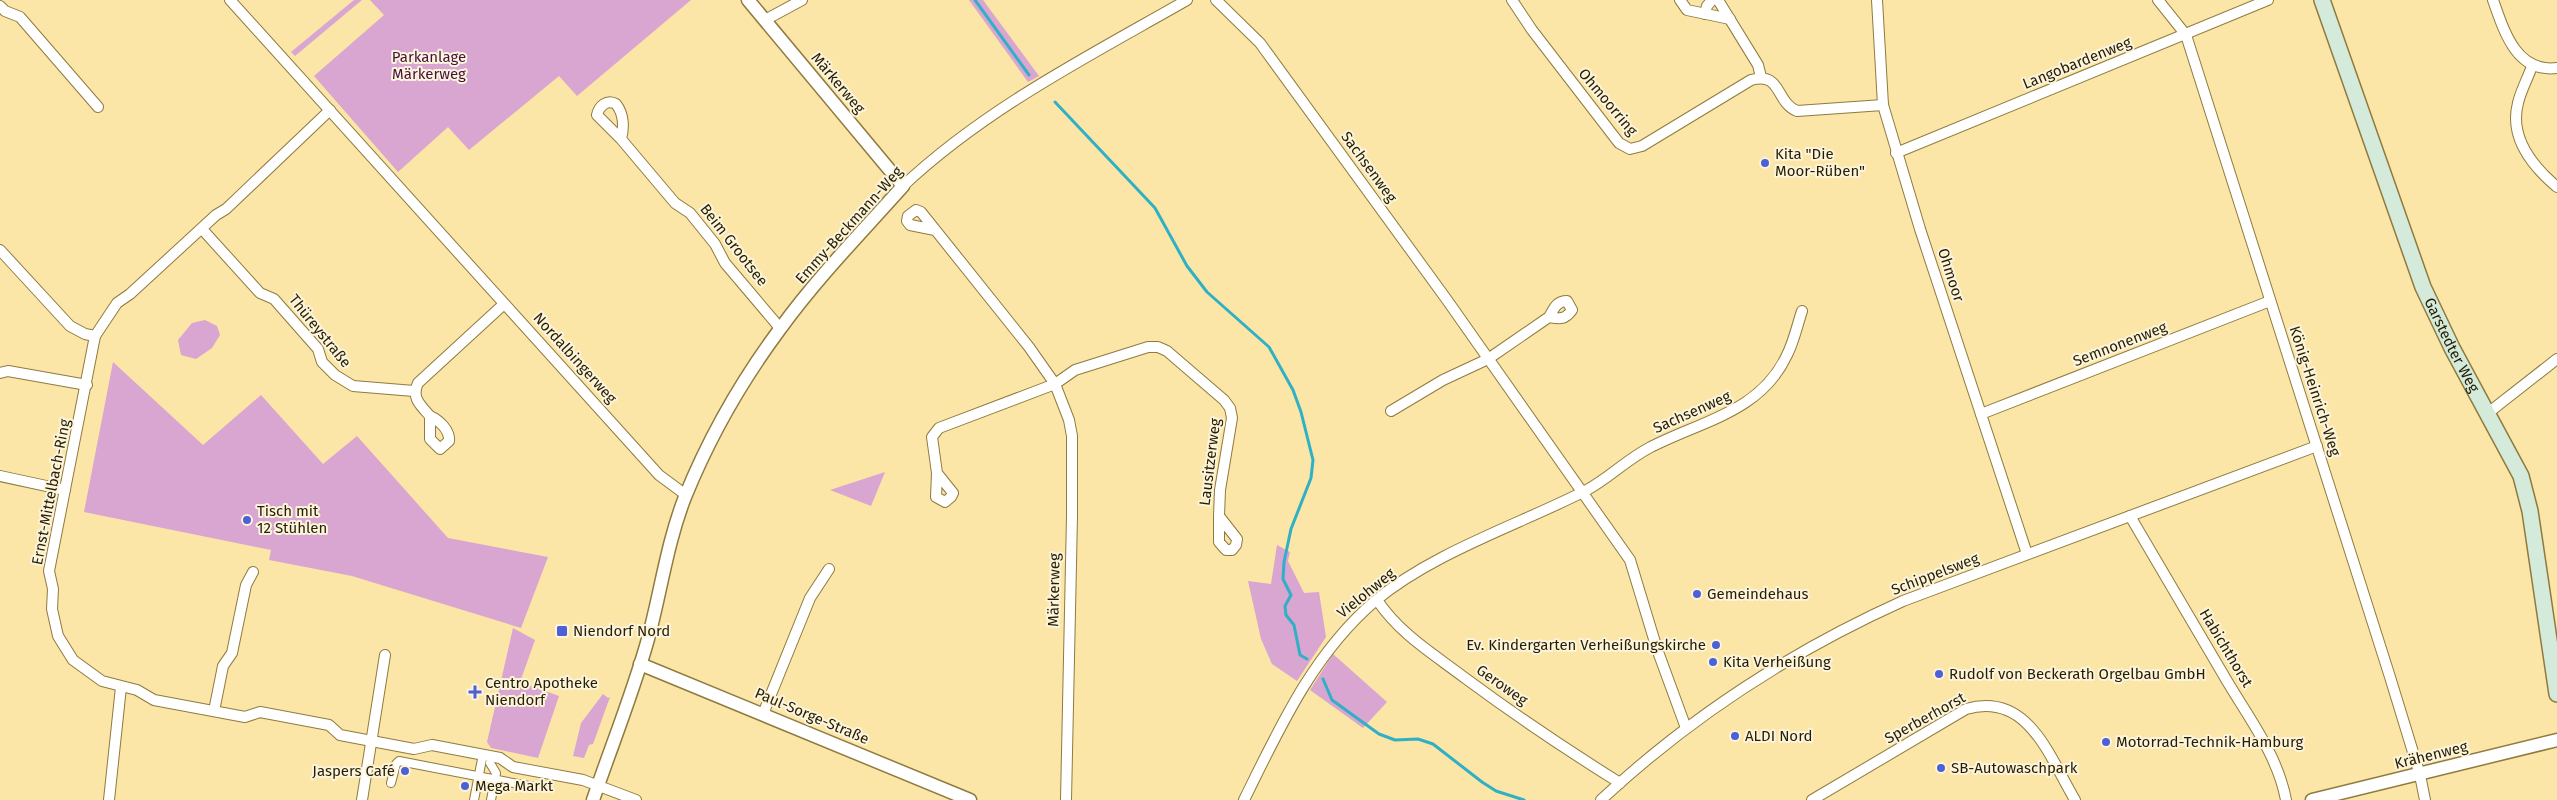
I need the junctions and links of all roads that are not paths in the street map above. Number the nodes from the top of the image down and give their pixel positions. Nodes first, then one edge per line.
1 (230, 0) edge
2 (748, 0) edge
3 (802, 0) edge
4 (1187, 0) edge
5 (1216, 0) edge
6 (1512, 0) edge
7 (1680, 0) edge
8 (1712, 0) edge
9 (1718, 0) edge
10 (1877, 0) edge
11 (2158, 0) edge
12 (2268, 0) edge
13 (2322, 0) edge
14 (2493, 0) edge
15 (0, 6) edge
16 (1705, 14) junction
17 (1730, 19) junction
18 (764, 20) junction
19 (2186, 35) junction
20 (2532, 66) junction
21 (2557, 68) edge
22 (1761, 77) junction
23 (1883, 105) junction
24 (98, 107) dead end
25 (330, 110) junction
26 (621, 139) dead end
27 (1896, 153) junction
28 (904, 186) junction
29 (2557, 187) edge
30 (202, 229) junction
31 (935, 230) dead end
32 (0, 250) edge
33 (2270, 301) junction
34 (504, 304) junction
35 (1802, 312) dead end
36 (1549, 317) dead end
37 (780, 328) junction
38 (95, 336) junction
39 (1488, 359) junction
40 (2557, 359) edge
41 (0, 373) edge
42 (1055, 384) junction
43 (87, 385) junction
44 (414, 391) junction
45 (1391, 411) dead end
46 (2488, 413) junction
47 (1980, 414) junction
48 (430, 416) dead end
49 (2317, 446) junction
50 (937, 473) dead end
51 (0, 476) edge
52 (65, 490) junction
53 (1584, 492) junction
54 (686, 495) junction
55 (1219, 516) dead end
56 (2130, 516) junction
57 (2027, 554) junction
58 (829, 569) dead end
59 (253, 572) dead end
60 (1377, 600) junction
61 (385, 655) dead end
62 (640, 664) junction
63 (2555, 672) edge
64 (121, 687) junction
65 (2557, 694) edge
66 (214, 711) junction
67 (763, 714) junction
68 (1686, 728) junction
69 (371, 740) junction
70 (2557, 740) edge
71 (483, 754) junction
72 (490, 763) dead end
73 (2420, 775) junction
74 (479, 776) junction
75 (394, 779) dead end
76 (495, 780) junction
77 (1620, 783) junction
78 (598, 785) junction
79 (534, 787) dead end
80 (109, 800) edge
81 (362, 800) edge
82 (474, 800) edge
83 (491, 800) edge
84 (593, 800) edge
85 (636, 800) edge
86 (970, 800) edge
87 (1066, 800) edge
88 (1244, 800) edge
89 (1601, 800) edge
90 (1812, 800) edge
91 (2075, 800) edge
92 (2286, 800) edge
93 (2312, 800) edge
94 (2425, 800) edge

1 - 25 street, Nordalbingerweg
2 - 18 street, Märkerweg
3 - 18 street
4 - 28 street, Emmy-Beckmann-Weg
5 - 39 street, Sachsenweg
6 - 22 street, Ohmoorring
7 - 16 street
8 - 16 street
9 - 17 street
10 - 23 street, Ohmoor
11 - 19 street, König-Heinrich-Weg
12 - 19 street, Langobardenweg
13 - 46 main road, Garstedter Weg
14 - 20 street
15 - 24 street
16 - 17 street
17 - 22 street
18 - 28 street, Märkerweg
19 - 27 street, Langobardenweg
19 - 33 street, König-Heinrich-Weg
20 - 21 street
20 - 29 street
22 - 23 street
23 - 27 street, Ohmoor
25 - 30 street, Ernst-Mittelbach-Ring
25 - 34 street, Nordalbingerweg
26 - 37 street, Beim Grootsee
27 - 47 street, Ohmoor
28 - 37 street, Emmy-Beckmann-Weg
30 - 38 street, Ernst-Mittelbach-Ring
30 - 44 street, Thüreystraße
31 - 42 street, Märkerweg
32 - 38 street
33 - 47 street, Semnonenweg
33 - 49 street, König-Heinrich-Weg
34 - 44 street
34 - 54 street, Nordalbingerweg
35 - 53 street, Sachsenweg
36 - 39 street
37 - 54 street, Emmy-Beckmann-Weg
38 - 43 street, Ernst-Mittelbach-Ring
39 - 45 street
39 - 53 street, Sachsenweg
40 - 46 street
41 - 43 street
42 - 50 street
42 - 55 street, Lausitzerweg
42 - 87 street, Märkerweg
43 - 52 street, Ernst-Mittelbach-Ring
44 - 48 street
46 - 63 main road, Garstedter Weg
47 - 57 street, Ohmoor
49 - 56 street, Schippelsweg
49 - 73 street, König-Heinrich-Weg
51 - 52 street
52 - 64 street, Ernst-Mittelbach-Ring
53 - 60 street, Vielohweg
53 - 68 street, Sachsenweg
54 - 62 street
56 - 57 street, Schippelsweg
56 - 92 street, Habichthorst
57 - 68 street, Schippelsweg
58 - 67 street
59 - 66 street
60 - 77 street, Geroweg
60 - 88 street, Vielohweg
61 - 69 street
62 - 67 street, Paul-Sorge-Straße
62 - 78 street
63 - 65 main road, Garstedter Weg
64 - 66 street, Ernst-Mittelbach-Ring
64 - 80 street
66 - 69 street, Ernst-Mittelbach-Ring
67 - 86 street, Paul-Sorge-Straße
68 - 77 street, Schippelsweg
69 - 71 street, Ernst-Mittelbach-Ring
69 - 81 street
70 - 73 street, Krähenweg
71 - 74 street
71 - 78 street, Ernst-Mittelbach-Ring
72 - 76 street
73 - 93 street, Krähenweg
73 - 94 street, König-Heinrich-Weg
74 - 75 street
74 - 76 street
74 - 82 street
76 - 79 street
76 - 83 street
77 - 89 street, Schippelsweg
78 - 84 street
78 - 85 street, Ernst-Mittelbach-Ring
90 - 91 street, Sperberhorst

